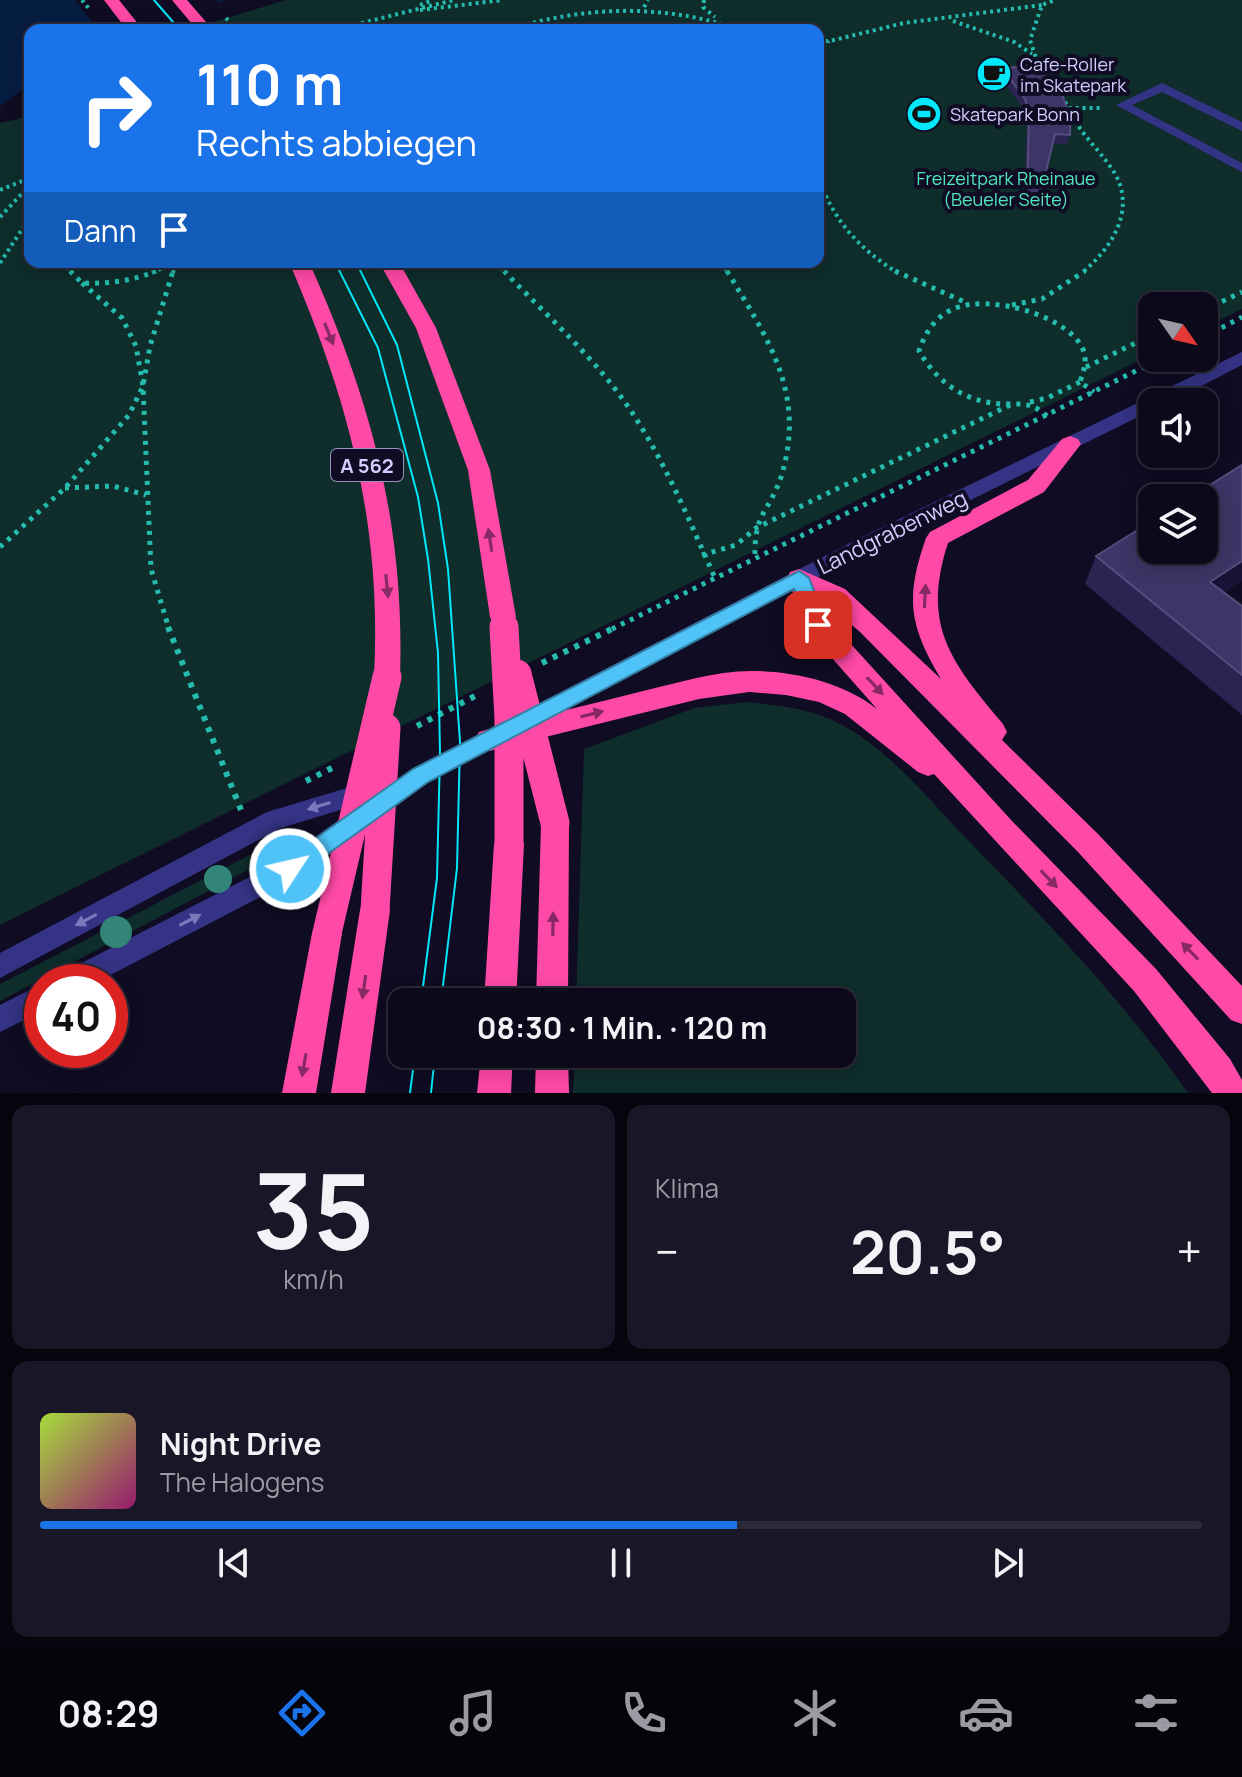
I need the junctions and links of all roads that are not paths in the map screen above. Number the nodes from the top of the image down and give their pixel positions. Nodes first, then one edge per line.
1 (111, 0) edge
2 (179, 0) edge
3 (130, 24) edge
4 (200, 24) edge
5 (1242, 127) edge
6 (1242, 168) edge
7 (301, 268) edge
8 (392, 268) edge
9 (1242, 358) edge
10 (1183, 388) edge
11 (1138, 410) edge
12 (1070, 444) junction
13 (799, 578) junction
14 (503, 617) junction
15 (387, 677) junction
16 (489, 740) junction
17 (421, 775) junction
18 (1002, 830) junction
19 (1088, 843) junction
20 (106, 964) edge
21 (0, 966) edge
22 (501, 988) edge
23 (552, 988) edge
24 (24, 1006) edge
25 (1242, 1009) edge
26 (0, 1019) edge
27 (496, 1068) edge
28 (552, 1068) edge
29 (299, 1093) edge
30 (348, 1093) edge
31 (494, 1093) edge
32 (552, 1093) edge
33 (1231, 1093) edge

1 - 3 highway
2 - 4 highway
5 - 6 lane
7 -> 15 highway, A 562
14 -> 8 highway
9 - 10 street, Landgrabenweg
11 - 12 street, Landgrabenweg
12 - 13 street, Landgrabenweg
19 -> 12 highway
13 - 16 street, Landgrabenweg
13 -> 18 highway
13 - 19 highway
14 - 22 highway, bridge
23 -> 14 highway, bridge
15 -> 29 highway, bridge
15 -> 30 highway, A 562, bridge
16 - 17 street, Landgrabenweg
16 -> 18 highway
20 -> 17 street, Landgrabenweg
17 -> 21 street, Landgrabenweg
18 -> 33 highway
25 -> 19 highway
24 - 26 street
27 - 31 highway
28 - 32 highway

